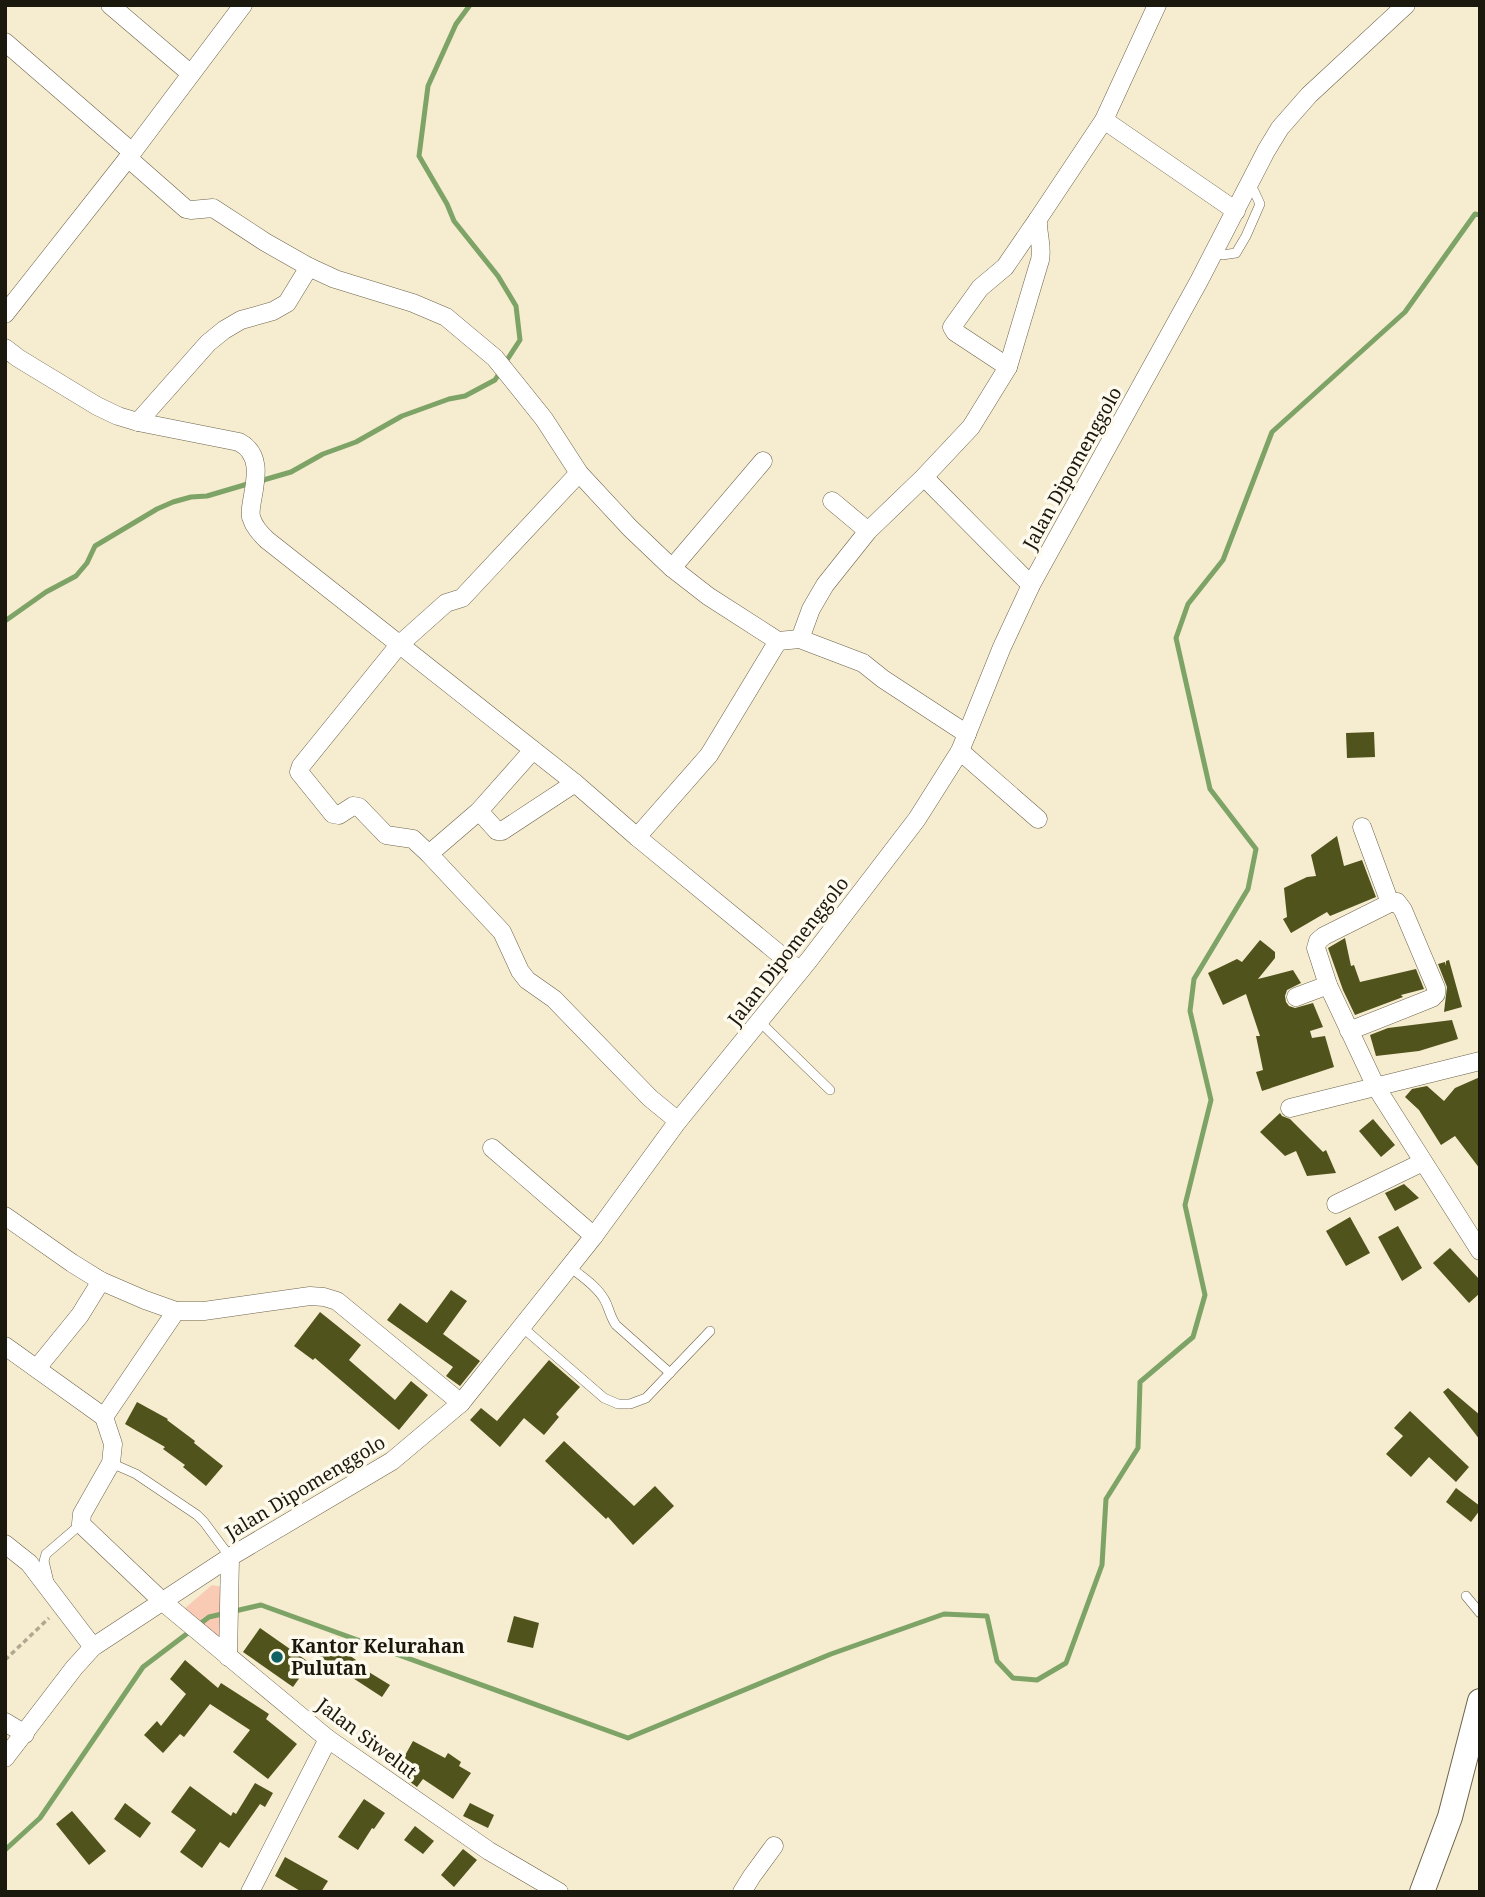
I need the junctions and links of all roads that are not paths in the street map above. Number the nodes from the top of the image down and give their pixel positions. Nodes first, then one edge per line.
1 (110, 5) edge
2 (243, 5) edge
3 (1157, 5) edge
4 (1406, 5) edge
5 (5, 42) edge
6 (191, 74) junction
7 (1104, 120) junction
8 (130, 155) junction
9 (1247, 186) junction
10 (1236, 211) junction
11 (1038, 219) junction
12 (1214, 251) junction
13 (309, 267) junction
14 (5, 314) edge
15 (5, 348) edge
16 (1008, 367) junction
17 (138, 422) junction
18 (762, 461) dead end
19 (579, 473) junction
20 (925, 477) junction
21 (832, 501) dead end
22 (868, 531) junction
23 (672, 568) junction
24 (1031, 585) junction
25 (800, 639) junction
26 (778, 641) junction
27 (399, 645) junction
28 (964, 743) junction
29 (533, 750) junction
30 (575, 783) junction
31 (479, 811) junction
32 (1038, 819) dead end
33 (1362, 827) dead end
34 (637, 837) junction
35 (429, 854) junction
36 (1390, 903) junction
37 (800, 971) junction
38 (1328, 985) junction
39 (1296, 997) dead end
40 (759, 1021) junction
41 (1349, 1031) junction
42 (1480, 1060) edge
43 (1376, 1087) junction
44 (830, 1090) dead end
45 (1290, 1108) dead end
46 (678, 1121) junction
47 (492, 1148) dead end
48 (1423, 1162) junction
49 (1336, 1203) dead end
50 (5, 1216) edge
51 (594, 1236) junction
52 (1480, 1251) edge
53 (570, 1267) junction
54 (101, 1280) junction
55 (176, 1311) junction
56 (522, 1327) junction
57 (710, 1331) dead end
58 (5, 1346) edge
59 (37, 1368) junction
60 (670, 1373) junction
61 (461, 1403) junction
62 (104, 1418) junction
63 (111, 1463) junction
64 (80, 1524) junction
65 (5, 1544) edge
66 (230, 1557) junction
67 (49, 1588) junction
68 (1466, 1596) dead end
69 (163, 1601) junction
70 (1480, 1614) edge
71 (93, 1647) junction
72 (228, 1657) junction
73 (1480, 1701) edge
74 (5, 1722) edge
75 (25, 1734) junction
76 (328, 1739) junction
77 (5, 1758) edge
78 (774, 1846) dead end
79 (250, 1892) edge
80 (559, 1892) edge
81 (742, 1892) edge
82 (1422, 1892) edge

1 - 6 street
2 - 6 street
3 - 7 street
4 - 9 street, Jalan Dipomenggolo
5 - 8 street
6 - 8 street
7 - 10 street
7 - 11 street
8 - 13 street
8 - 14 street
9 - 10 street, Jalan Dipomenggolo
9 - 12 lane
10 - 12 street, Jalan Dipomenggolo
11 - 16 street
11 - 16 street
12 - 24 street, Jalan Dipomenggolo
13 - 17 street
13 - 19 street
15 - 17 street
16 - 20 street
17 - 27 street
18 - 23 street
19 - 23 street
19 - 27 street
20 - 22 street
20 - 24 street
21 - 22 street
22 - 25 street
23 - 26 street
24 - 28 street, Jalan Dipomenggolo
25 - 26 street
25 - 28 street
26 - 34 street
27 - 29 street
27 - 35 street
28 - 32 street
28 - 37 street, Jalan Dipomenggolo
29 - 30 street
29 - 31 street
30 - 31 street
30 - 34 street
31 - 35 street
33 - 36 street
34 - 37 street
35 - 46 street
36 - 38 street
36 - 41 street
37 - 40 street, Jalan Dipomenggolo
38 - 39 street
38 - 41 street
40 - 44 lane
40 - 46 street, Jalan Dipomenggolo
41 - 43 street
42 - 43 street
43 - 45 street
43 - 48 street
46 - 51 street, Jalan Dipomenggolo
47 - 51 street
48 - 49 street
48 - 52 street
50 - 54 street
51 - 53 street, Jalan Dipomenggolo
53 - 56 street, Jalan Dipomenggolo
53 - 60 lane
54 - 55 street
54 - 59 street
55 - 61 street
55 - 62 street
56 - 60 lane
56 - 61 street, Jalan Dipomenggolo
57 - 60 lane
58 - 59 street
59 - 62 street
61 - 66 street, Jalan Dipomenggolo
62 - 63 street
63 - 64 street
63 - 66 lane
64 - 67 lane
64 - 69 street, Jalan Siwelut
65 - 67 street
66 - 69 street, Jalan Dipomenggolo
66 - 72 street
67 - 71 street
68 - 70 lane
69 - 71 street, Jalan Dipomenggolo
69 - 72 street, Jalan Siwelut
71 - 75 street, Jalan Dipomenggolo
72 - 76 street, Jalan Siwelut
73 - 82 main road
74 - 75 street
75 - 77 street, Jalan Dipomenggolo
76 - 79 street
76 - 80 street, Jalan Siwelut
78 - 81 street

